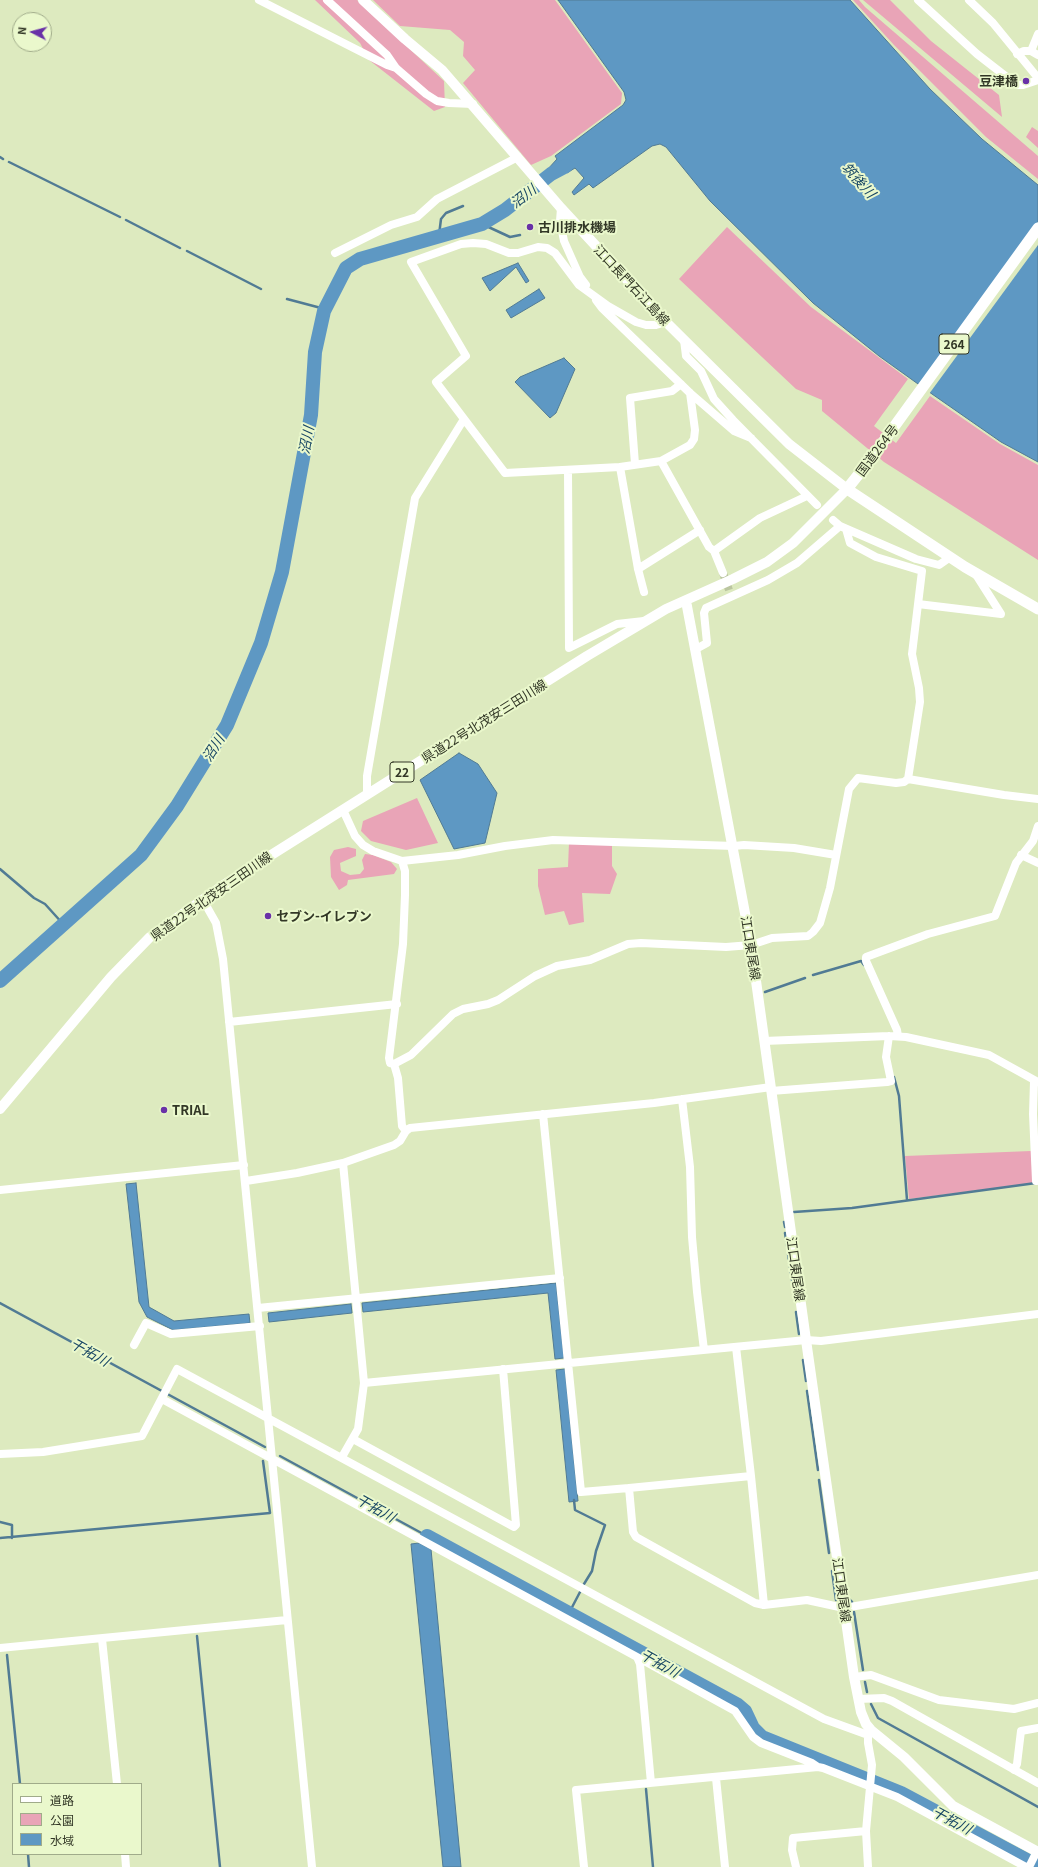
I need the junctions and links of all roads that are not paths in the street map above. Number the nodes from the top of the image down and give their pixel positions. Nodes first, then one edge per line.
1 (259, 0) edge
2 (326, 0) edge
3 (363, 0) edge
4 (918, 0) edge
5 (970, 0) edge
6 (1038, 34) edge
7 (1034, 53) edge
8 (1017, 54) junction
9 (396, 68) junction
10 (1038, 79) edge
11 (473, 104) junction
12 (518, 157) junction
13 (561, 208) junction
14 (1038, 228) edge
15 (335, 253) dead end
16 (594, 297) junction
17 (666, 322) junction
18 (684, 340) junction
19 (681, 384) junction
20 (690, 393) junction
21 (464, 419) junction
22 (752, 438) junction
23 (661, 461) junction
24 (635, 464) junction
25 (620, 467) junction
26 (568, 470) junction
27 (847, 489) junction
28 (807, 496) junction
29 (817, 505) dead end
30 (833, 520) dead end
31 (843, 527) junction
32 (700, 530) junction
33 (714, 551) junction
34 (950, 558) junction
35 (638, 569) junction
36 (723, 573) tunnel mouth
37 (975, 573) junction
38 (644, 592) dead end
39 (686, 601) junction
40 (918, 604) junction
41 (1038, 609) edge
42 (646, 621) junction
43 (696, 649) junction
44 (908, 779) junction
45 (367, 794) junction
46 (1038, 799) edge
47 (343, 810) junction
48 (1038, 826) edge
49 (734, 846) junction
50 (836, 855) junction
51 (1021, 855) junction
52 (402, 861) junction
53 (1038, 863) edge
54 (203, 900) junction
55 (751, 945) junction
56 (397, 1004) junction
57 (230, 1022) junction
58 (889, 1036) junction
59 (898, 1036) junction
60 (764, 1041) junction
61 (394, 1064) junction
62 (1037, 1082) edge
63 (771, 1089) junction
64 (682, 1099) junction
65 (0, 1109) edge
66 (543, 1114) junction
67 (406, 1131) junction
68 (343, 1163) junction
69 (244, 1165) junction
70 (246, 1181) junction
71 (1036, 1181) dead end
72 (0, 1190) edge
73 (560, 1278) junction
74 (356, 1299) junction
75 (258, 1308) junction
76 (1038, 1314) edge
77 (260, 1326) junction
78 (806, 1340) junction
79 (134, 1345) dead end
80 (736, 1347) junction
81 (704, 1350) junction
82 (568, 1363) junction
83 (503, 1369) junction
84 (364, 1383) junction
85 (164, 1395) junction
86 (268, 1418) junction
87 (353, 1439) junction
88 (0, 1454) edge
89 (272, 1458) junction
90 (342, 1458) junction
91 (752, 1476) junction
92 (629, 1488) junction
93 (1038, 1575) edge
94 (764, 1605) junction
95 (844, 1608) junction
96 (287, 1620) junction
97 (102, 1639) junction
98 (0, 1648) edge
99 (637, 1657) junction
100 (854, 1677) junction
101 (858, 1699) junction
102 (1038, 1703) edge
103 (1038, 1728) edge
104 (870, 1732) junction
105 (818, 1767) junction
106 (1014, 1770) junction
107 (716, 1778) junction
108 (117, 1783) edge
109 (1038, 1783) edge
110 (651, 1784) junction
111 (870, 1785) junction
112 (866, 1831) junction
113 (1036, 1853) edge
114 (125, 1855) edge
115 (126, 1867) edge
116 (312, 1867) edge
117 (584, 1867) edge
118 (725, 1867) edge
119 (796, 1867) edge
120 (868, 1867) edge
121 (1028, 1867) edge

1 - 9 street
2 - 9 street
3 - 11 main road, 江口長門石江島線
4 - 10 street
5 - 8 street
6 - 7 street
7 - 8 street
8 - 10 street
9 - 11 street
11 - 12 main road, 江口長門石江島線
12 - 13 main road, 江口長門石江島線
12 - 15 street
13 - 16 street
13 - 17 main road, 江口長門石江島線
14 - 27 highway, 国道264号 / 264
16 - 17 street
16 - 19 street
16 - 21 street
17 - 18 main road, 江口長門石江島線
18 - 22 street
18 - 27 main road, 江口長門石江島線
19 - 20 street
19 - 24 street
20 - 22 street
20 - 23 street
21 - 26 street
21 - 45 street
22 - 28 street
23 - 24 street
23 - 32 street
24 - 25 street
25 - 26 street
25 - 35 street
26 - 42 street
27 - 34 highway, 国道264号
27 - 39 main road, 県道22号北茂安三田川線 / 22
28 - 29 street
28 - 33 street
30 - 31 street
31 - 34 street
31 - 40 street
31 - 43 street
32 - 33 street
32 - 35 street
33 - 36 street
34 - 37 highway, 国道264号
35 - 38 street
37 - 40 street
37 - 41 highway, 国道264号
39 - 42 main road, 県道22号北茂安三田川線 / 22
39 - 43 main road, 江口東尾線
40 - 44 street
42 - 45 main road, 県道22号北茂安三田川線 / 22
43 - 49 main road, 江口東尾線
44 - 46 street
44 - 50 street
45 - 47 main road, 県道22号北茂安三田川線 / 22
47 - 52 street
47 - 54 main road, 県道22号北茂安三田川線 / 22
48 - 51 street
49 - 50 street
49 - 52 street
49 - 55 main road, 江口東尾線
50 - 55 street
51 - 53 street
51 - 59 street
52 - 56 street
54 - 57 street
54 - 65 main road, 県道22号北茂安三田川線 / 22
55 - 60 main road, 江口東尾線
55 - 61 street
56 - 57 street
56 - 61 street
57 - 69 street
58 - 59 street
58 - 60 street
58 - 63 street
59 - 62 street
60 - 63 main road, 江口東尾線
61 - 67 street
62 - 71 street
63 - 64 street
63 - 78 main road, 江口東尾線
64 - 66 street
64 - 81 street
66 - 67 street
66 - 73 street
67 - 68 street
68 - 70 street
68 - 74 street
69 - 70 street
69 - 72 street
70 - 75 street
73 - 74 street
73 - 82 street
74 - 75 street
74 - 84 street
75 - 77 street
76 - 78 street
77 - 79 street
77 - 86 street
78 - 80 street
78 - 95 main road, 江口東尾線
80 - 81 street
80 - 91 street
81 - 82 street
82 - 83 street
82 - 92 street
83 - 84 street
83 - 87 street
84 - 87 street
85 - 86 street
85 - 88 street
85 - 89 street
86 - 89 street
86 - 90 street
87 - 90 street
89 - 96 street
89 - 99 street
90 - 104 street
91 - 92 street
91 - 94 street
92 - 94 street
93 - 95 street
94 - 95 street
95 - 100 main road, 江口東尾線
96 - 97 street
96 - 116 street
97 - 98 street
97 - 108 street
99 - 105 street
99 - 110 street
100 - 101 main road, 江口東尾線
100 - 102 street
101 - 104 main road, 江口東尾線
101 - 106 street
103 - 106 street
104 - 111 street
104 - 113 main road, 江口東尾線
105 - 107 street
105 - 111 street
106 - 109 street
107 - 110 street
107 - 118 street
110 - 117 street
111 - 112 street
111 - 121 street
112 - 119 street
112 - 120 street
113 - 121 street
114 - 115 street

